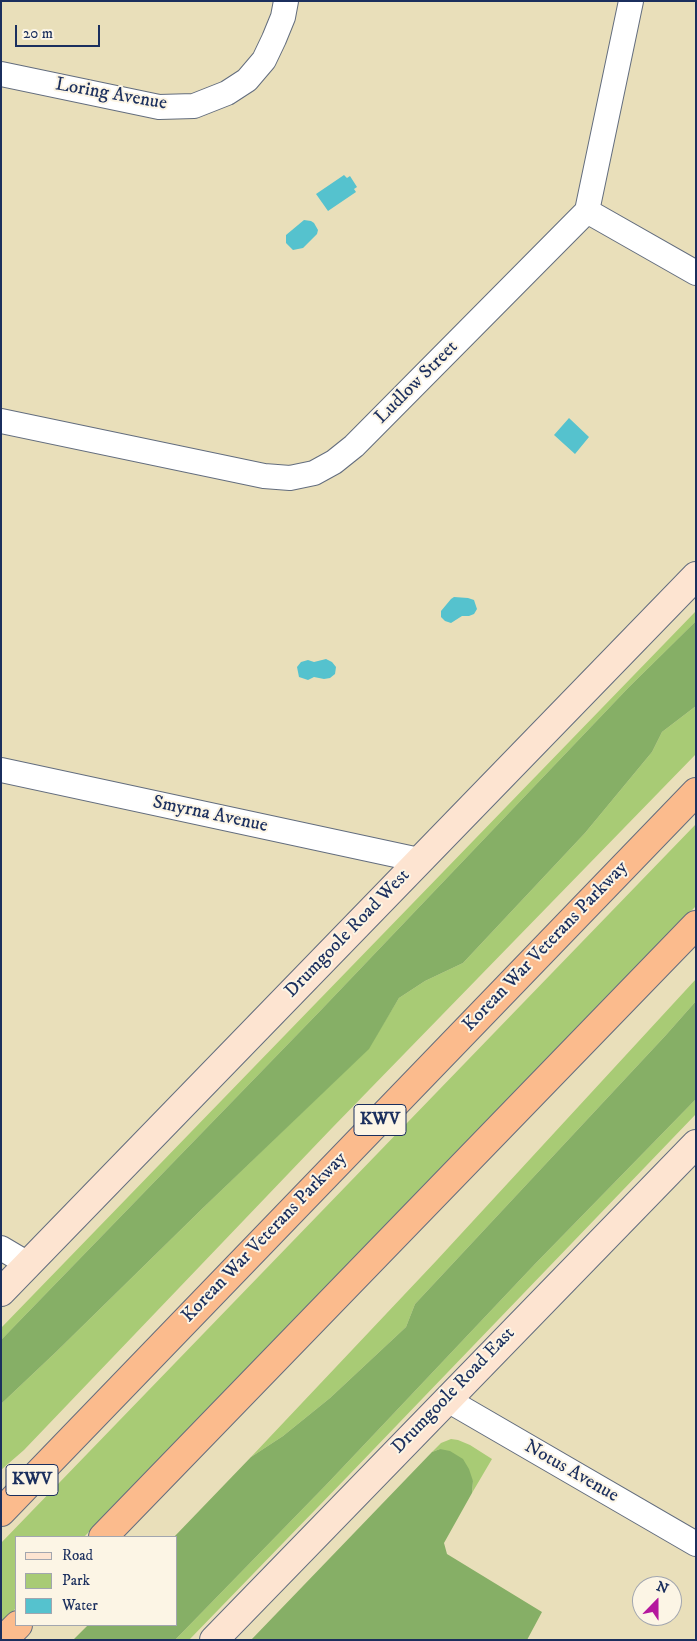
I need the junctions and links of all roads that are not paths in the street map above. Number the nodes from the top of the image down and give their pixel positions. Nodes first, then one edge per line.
1 (286, 1) edge
2 (631, 1) edge
3 (1, 74) edge
4 (587, 211) junction
5 (696, 272) edge
6 (1, 421) edge
7 (696, 576) edge
8 (1, 770) edge
9 (696, 792) edge
10 (419, 860) junction
11 (696, 925) edge
12 (693, 1150) edge
13 (1, 1248) edge
14 (28, 1264) junction
15 (1, 1292) edge
16 (446, 1399) junction
17 (64, 1448) junction
18 (1, 1492) edge
19 (1, 1512) edge
20 (104, 1536) edge
21 (696, 1544) edge
22 (17, 1626) edge
23 (28, 1626) edge
24 (4, 1640) edge
25 (17, 1640) edge
26 (214, 1640) edge

1 - 3 street, Loring Avenue
2 - 4 street
4 - 5 street
4 - 6 street, Ludlow Street
7 - 10 main road, Drumgoole Road West
8 - 10 street, Smyrna Avenue
9 - 17 highway, Korean War Veterans Parkway / KWV
10 - 14 main road, Drumgoole Road West
11 - 20 highway
12 - 16 main road, Drumgoole Road East
13 - 14 street
14 - 15 main road, Drumgoole Road West
16 - 21 street, Notus Avenue
16 - 26 main road, Drumgoole Road East
17 - 18 highway
17 - 19 highway, Korean War Veterans Parkway / KWV
22 - 24 highway
23 - 25 highway

